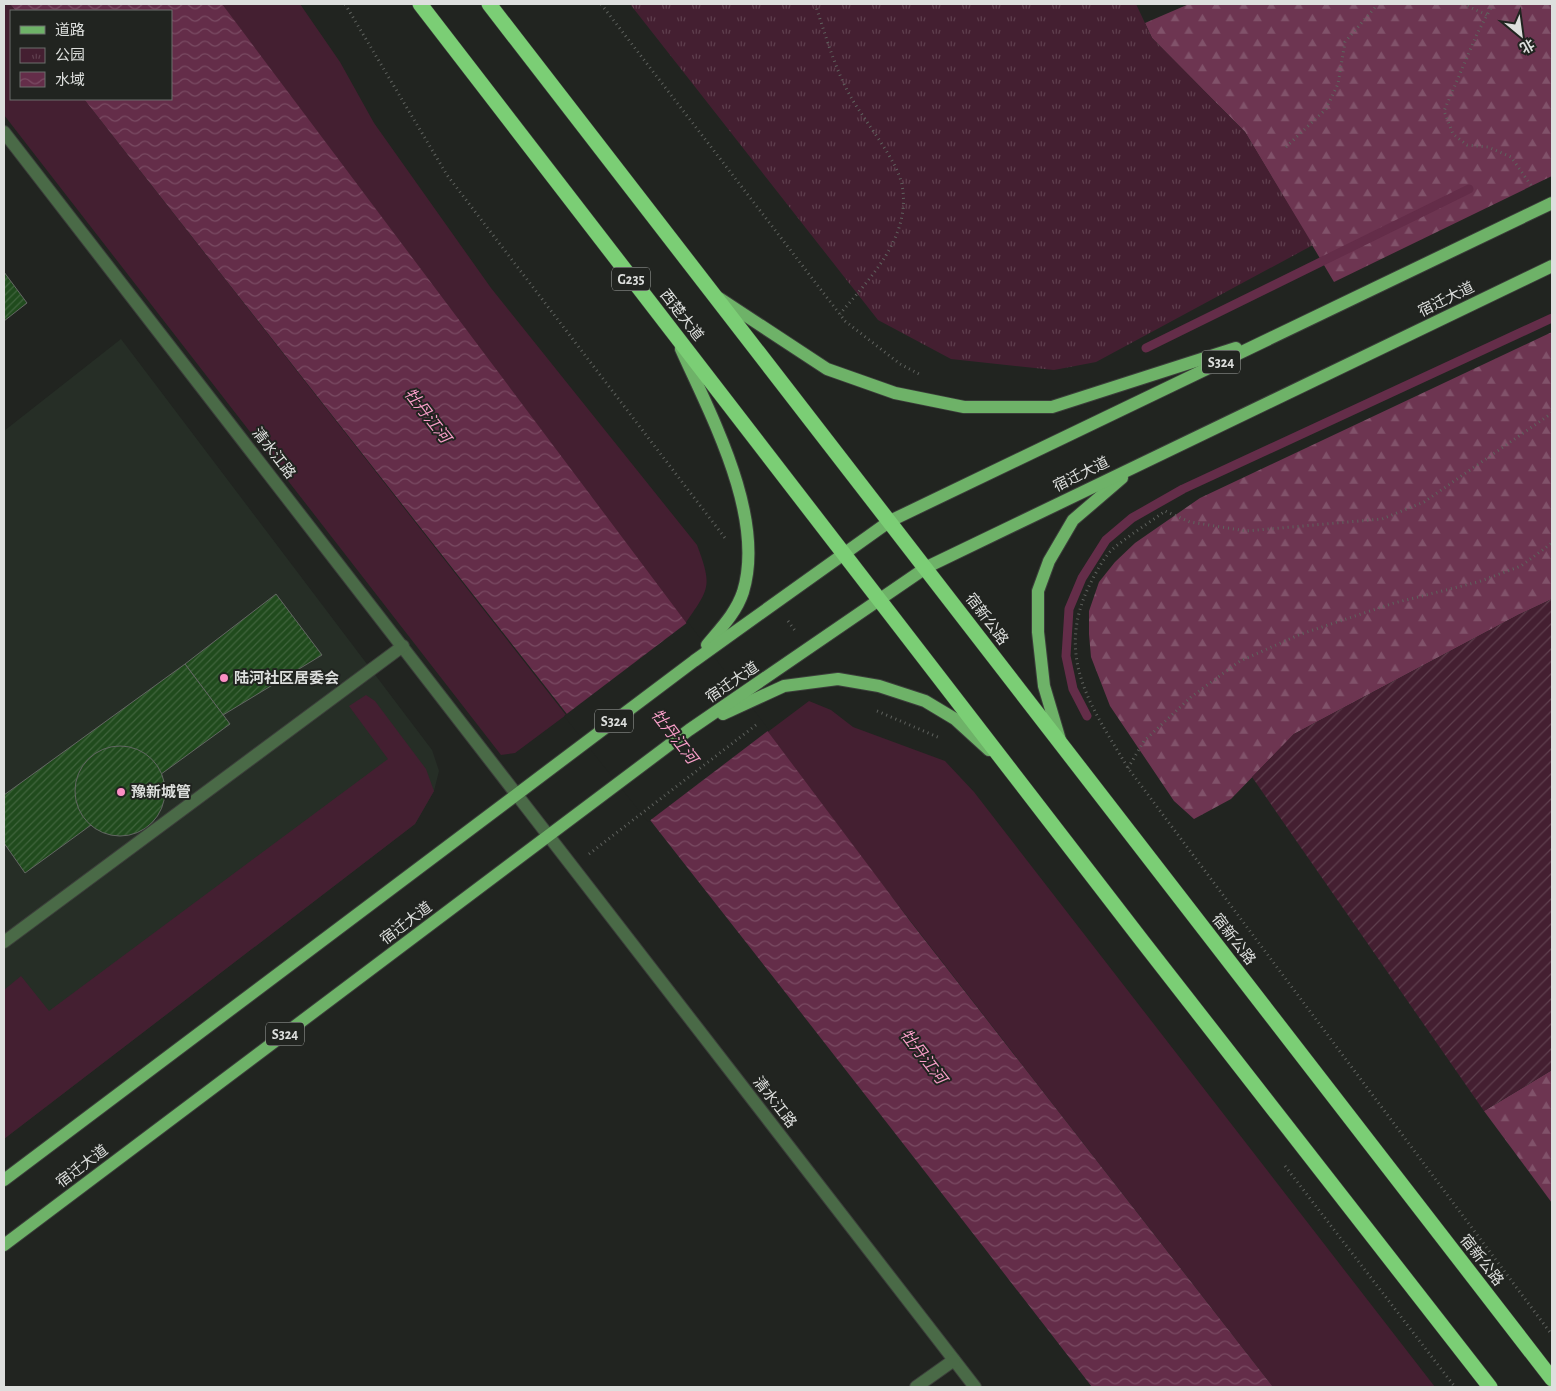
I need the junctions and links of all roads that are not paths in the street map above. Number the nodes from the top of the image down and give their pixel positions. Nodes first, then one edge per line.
1 (420, 4) edge
2 (489, 4) edge
3 (4, 132) edge
4 (1549, 204) edge
5 (1552, 266) edge
6 (715, 296) junction
7 (1281, 333) junction
8 (675, 335) junction
9 (1136, 466) junction
10 (890, 521) junction
11 (843, 553) junction
12 (927, 567) junction
13 (880, 601) junction
14 (403, 646) junction
15 (694, 661) junction
16 (689, 730) junction
17 (1061, 745) junction
18 (1008, 767) junction
19 (518, 794) junction
20 (549, 836) junction
21 (4, 942) edge
22 (4, 1180) edge
23 (4, 1245) edge
24 (954, 1360) junction
25 (1552, 1378) edge
26 (916, 1387) edge
27 (976, 1387) edge
28 (1490, 1387) edge

1 - 8 highway, 西楚大道 / G235
2 - 6 highway
3 - 14 street, 清水江路
4 - 7 main road, S324
5 - 9 main road, 宿迁大道 / S324
6 - 7 main road
6 - 10 highway
7 - 10 main road, S324
8 - 11 highway, 西楚大道 / G235
8 - 15 main road
9 - 12 main road, 宿迁大道 / S324
9 - 17 main road
10 - 11 main road, S324
10 - 12 highway, 宿新公路
11 - 13 highway
11 - 15 main road, S324
12 - 13 main road, 宿迁大道 / S324
12 - 17 highway, 宿新公路
13 - 16 main road, 宿迁大道 / S324
13 - 18 highway
14 - 19 street, 清水江路
14 - 21 street
15 - 19 main road, S324
16 - 18 main road
16 - 20 main road, 宿迁大道 / S324
17 - 25 highway, 宿新公路
18 - 28 highway
19 - 20 street, 清水江路
19 - 22 main road, S324
20 - 23 main road, 宿迁大道 / S324
20 - 24 street, 清水江路
24 - 26 street
24 - 27 street, 清水江路

